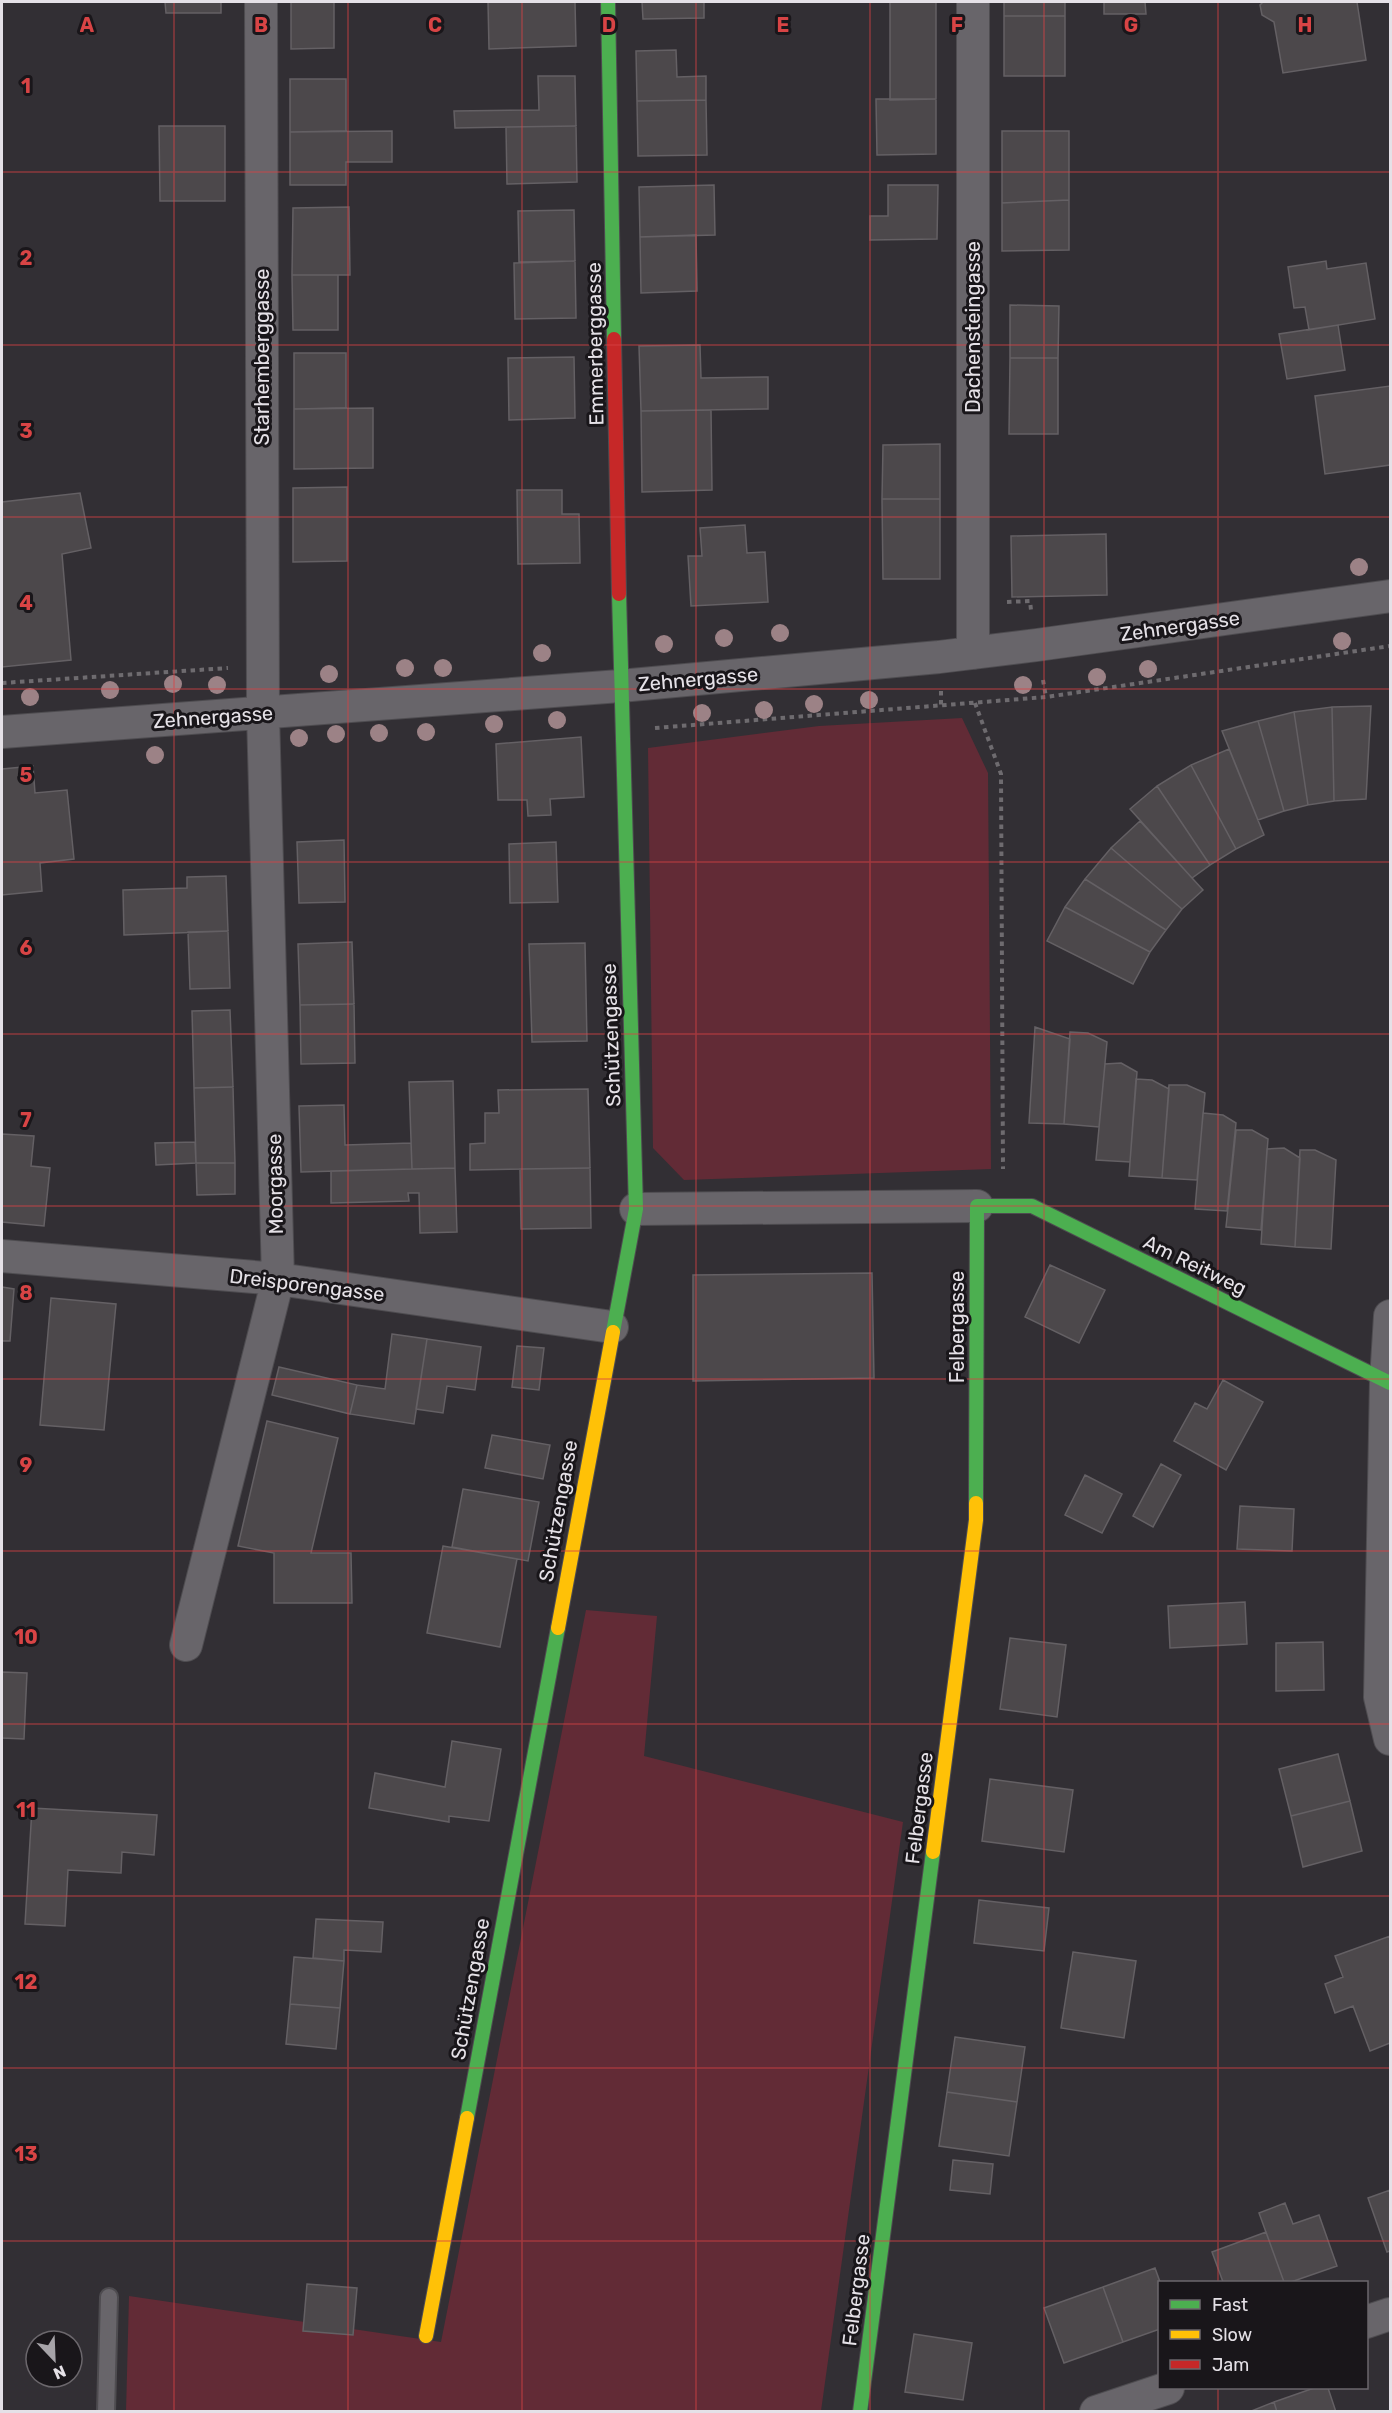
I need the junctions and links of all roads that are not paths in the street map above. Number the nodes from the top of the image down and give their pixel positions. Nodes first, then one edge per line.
1 (261, 2) edge
2 (608, 2) edge
3 (973, 2) edge
4 (1390, 596) edge
5 (974, 653) junction
6 (620, 686) junction
7 (263, 713) junction
8 (2, 732) edge
9 (990, 1206) junction
10 (636, 1209) junction
11 (2, 1256) edge
12 (278, 1279) junction
13 (1390, 1316) edge
14 (612, 1327) junction
15 (1388, 1382) edge
16 (186, 1645) dead end
17 (1390, 1739) edge
18 (109, 2297) dead end
19 (1390, 2314) edge
20 (1368, 2321) edge
21 (426, 2336) dead end
22 (1151, 2399) edge
23 (106, 2412) edge
24 (860, 2412) edge
25 (1096, 2412) edge

1 - 7 street, Starhemberggasse
2 - 6 street, Emmerberggasse
3 - 5 street, Dachensteingasse
4 - 5 street, Zehnergasse
5 - 6 street, Zehnergasse
6 - 7 street, Zehnergasse
6 - 10 street, Schützengasse
7 - 8 street, Zehnergasse
7 - 12 street, Moorgasse
9 - 10 street
9 - 15 street, Am Reitweg
9 - 24 street, Felbergasse
10 - 14 street, Schützengasse
11 - 12 street, Dreisporengasse
12 - 14 street, Dreisporengasse
12 - 16 street, Moorgasse
13 - 15 street
14 - 21 street, Schützengasse
15 - 17 street
18 - 23 lane
19 - 20 street
22 - 25 street

